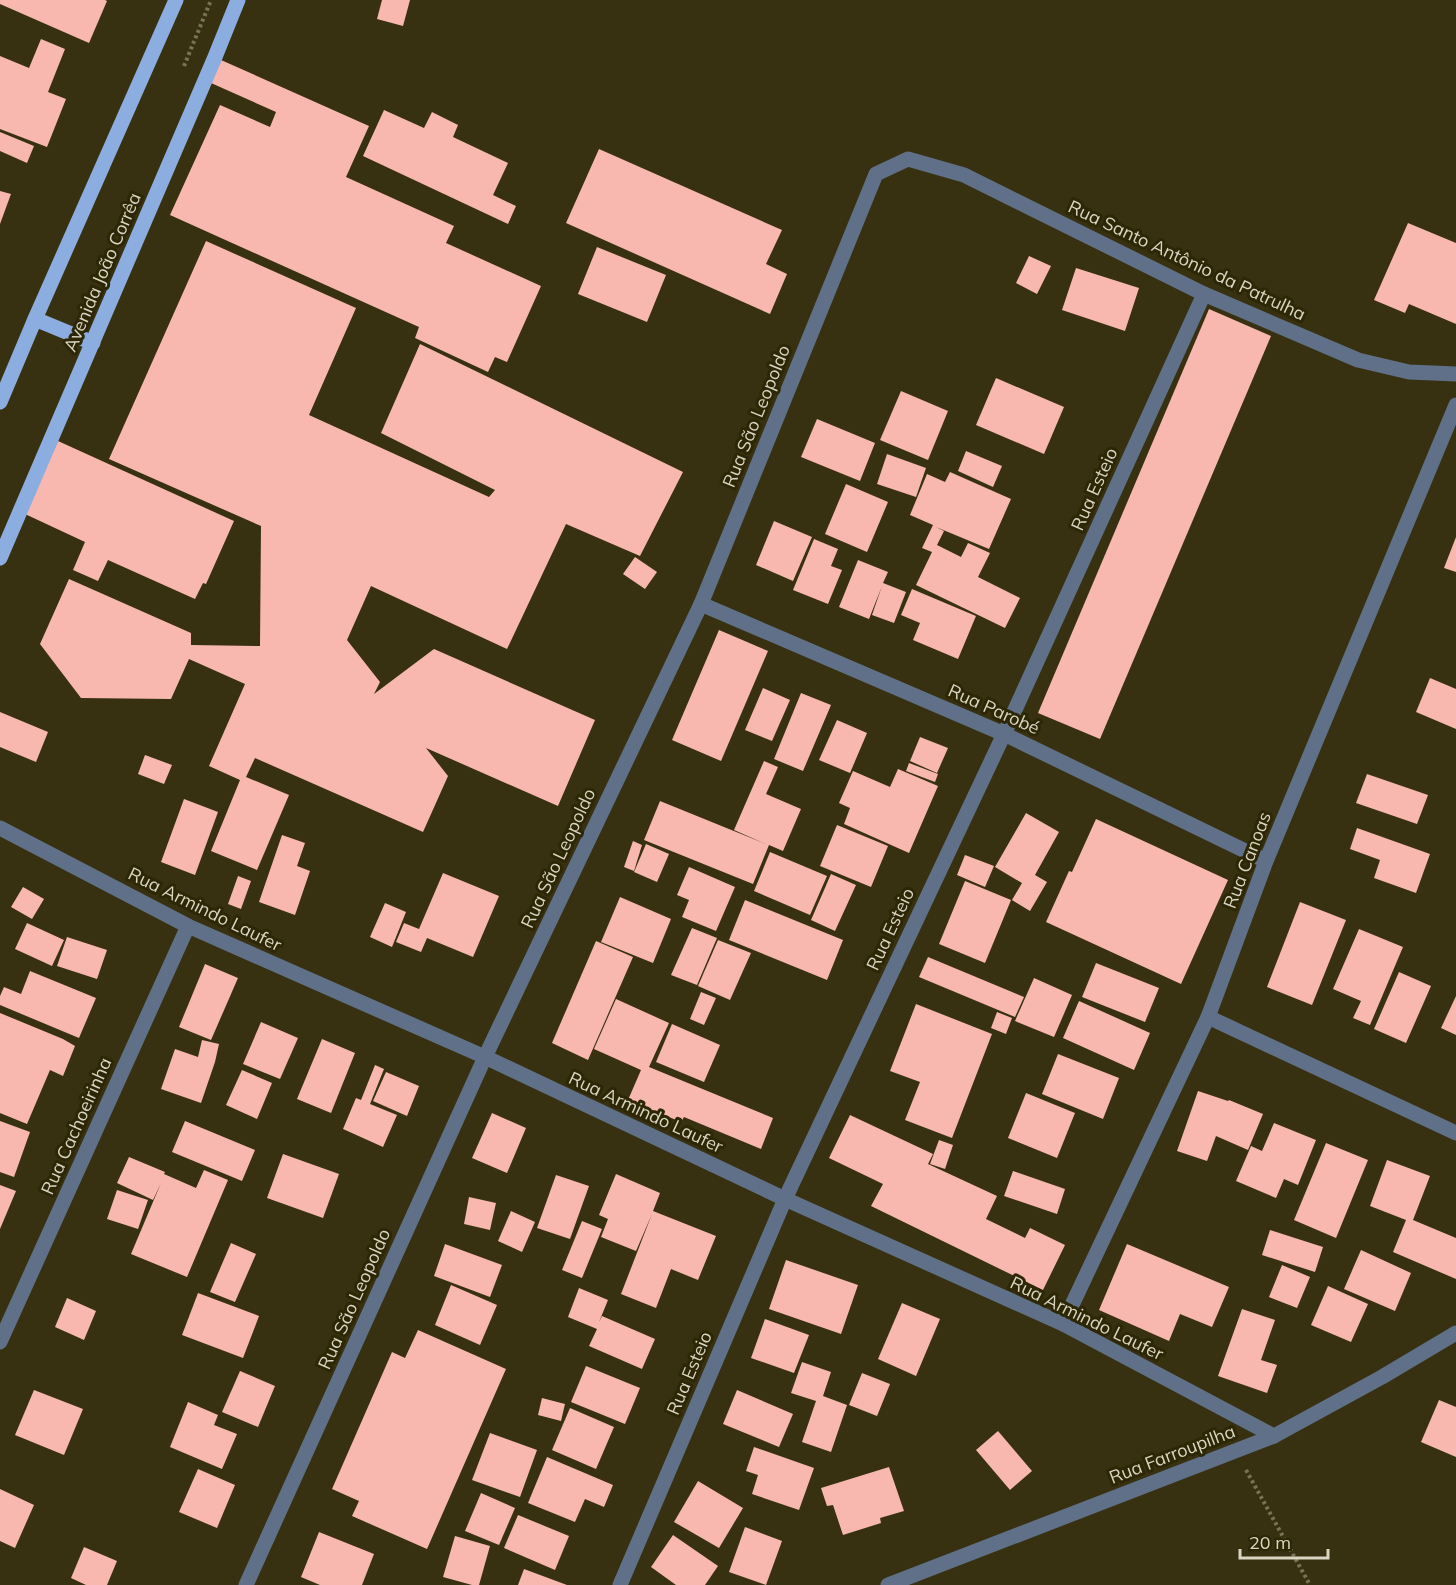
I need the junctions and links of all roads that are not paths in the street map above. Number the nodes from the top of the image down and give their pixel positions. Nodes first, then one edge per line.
1 (177, 0) edge
2 (238, 0) edge
3 (908, 159) joint
4 (1204, 294) junction
5 (35, 319) junction
6 (93, 343) junction
7 (1456, 374) edge
8 (0, 402) edge
9 (1456, 405) edge
10 (0, 558) edge
11 (701, 604) junction
12 (1004, 734) junction
13 (0, 828) edge
14 (1266, 861) junction
15 (188, 926) junction
16 (1208, 1017) junction
17 (485, 1057) junction
18 (1456, 1133) edge
19 (785, 1199) junction
20 (1063, 1324) junction
21 (1456, 1333) edge
22 (0, 1342) edge
23 (1274, 1436) junction
24 (246, 1585) edge
25 (620, 1585) edge
26 (888, 1585) edge

1 - 5 main road
2 - 6 main road, Avenida João Corrêa
3 - 4 street, Rua Santo Antônio da Patrulha
3 - 11 street, Rua São Leopoldo
4 - 7 street, Rua Santo Antônio da Patrulha
4 - 12 street, Rua Esteio
5 - 6 main road
5 - 8 main road
6 - 10 main road, Avenida João Corrêa
9 - 14 street, Rua Canoas
11 - 12 street, Rua Parobé
11 - 17 street, Rua São Leopoldo
12 - 14 street, Rua Parobé
12 - 19 street, Rua Esteio
13 - 15 street, Rua Armindo Laufer
14 - 16 street, Rua Canoas
15 - 17 street, Rua Armindo Laufer
15 - 22 street, Rua Cachoeirinha
16 - 18 street
16 - 20 street, Rua Canoas
17 - 19 street, Rua Armindo Laufer
17 - 24 street, Rua São Leopoldo
19 - 20 street, Rua Armindo Laufer
19 - 25 street, Rua Esteio
20 - 23 street, Rua Armindo Laufer
21 - 23 street, Rua Farroupilha
23 - 26 street, Rua Farroupilha

